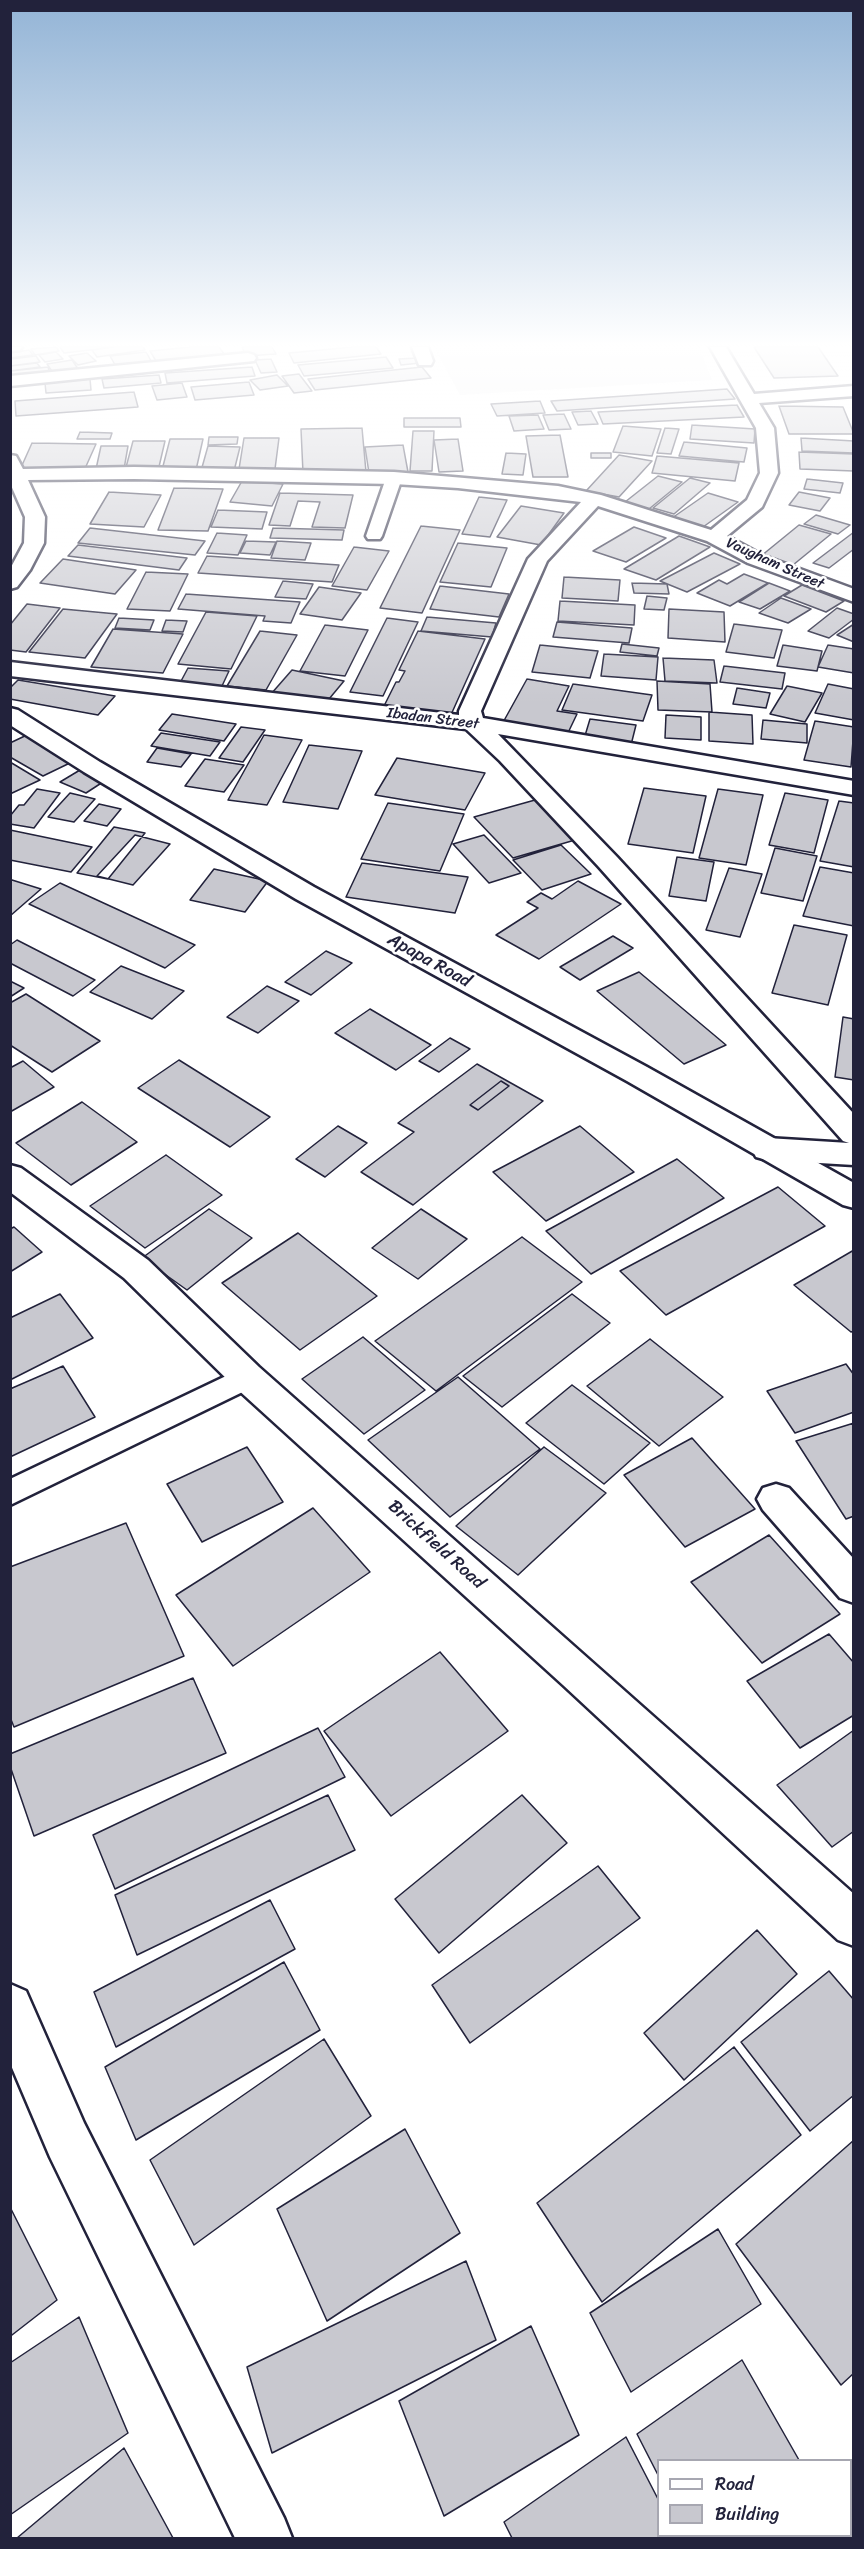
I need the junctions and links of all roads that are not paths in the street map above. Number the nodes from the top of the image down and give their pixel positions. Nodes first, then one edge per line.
1 (768, 466) edge
2 (15, 467) edge
3 (394, 478) junction
4 (594, 499) junction
5 (374, 536) dead end
6 (714, 537) junction
7 (10, 583) edge
8 (854, 596) edge
9 (10, 669) edge
10 (10, 715) edge
11 (473, 723) junction
12 (854, 788) edge
13 (854, 1134) edge
14 (767, 1149) junction
15 (854, 1154) edge
16 (16, 1186) edge
17 (854, 1197) edge
18 (247, 1377) junction
19 (10, 1494) edge
20 (776, 1499) dead end
21 (854, 1586) edge
22 (854, 1924) edge
23 (10, 2007) edge
24 (264, 2538) edge

1 - 6 street
2 - 3 street, Vaugham Street
2 - 7 street
3 - 4 street, Vaugham Street
3 - 5 lane
4 - 6 street, Vaugham Street
4 - 11 street
6 - 8 street, Vaugham Street
9 - 11 street, Ibadan Street
10 - 14 street, Apapa Road
11 - 12 street, Ibadan Street
11 - 13 street
14 - 15 street
14 - 17 street, Apapa Road
16 - 18 street, Brickfield Road
18 - 19 lane
18 - 22 street, Brickfield Road
20 - 21 street
23 - 24 street

